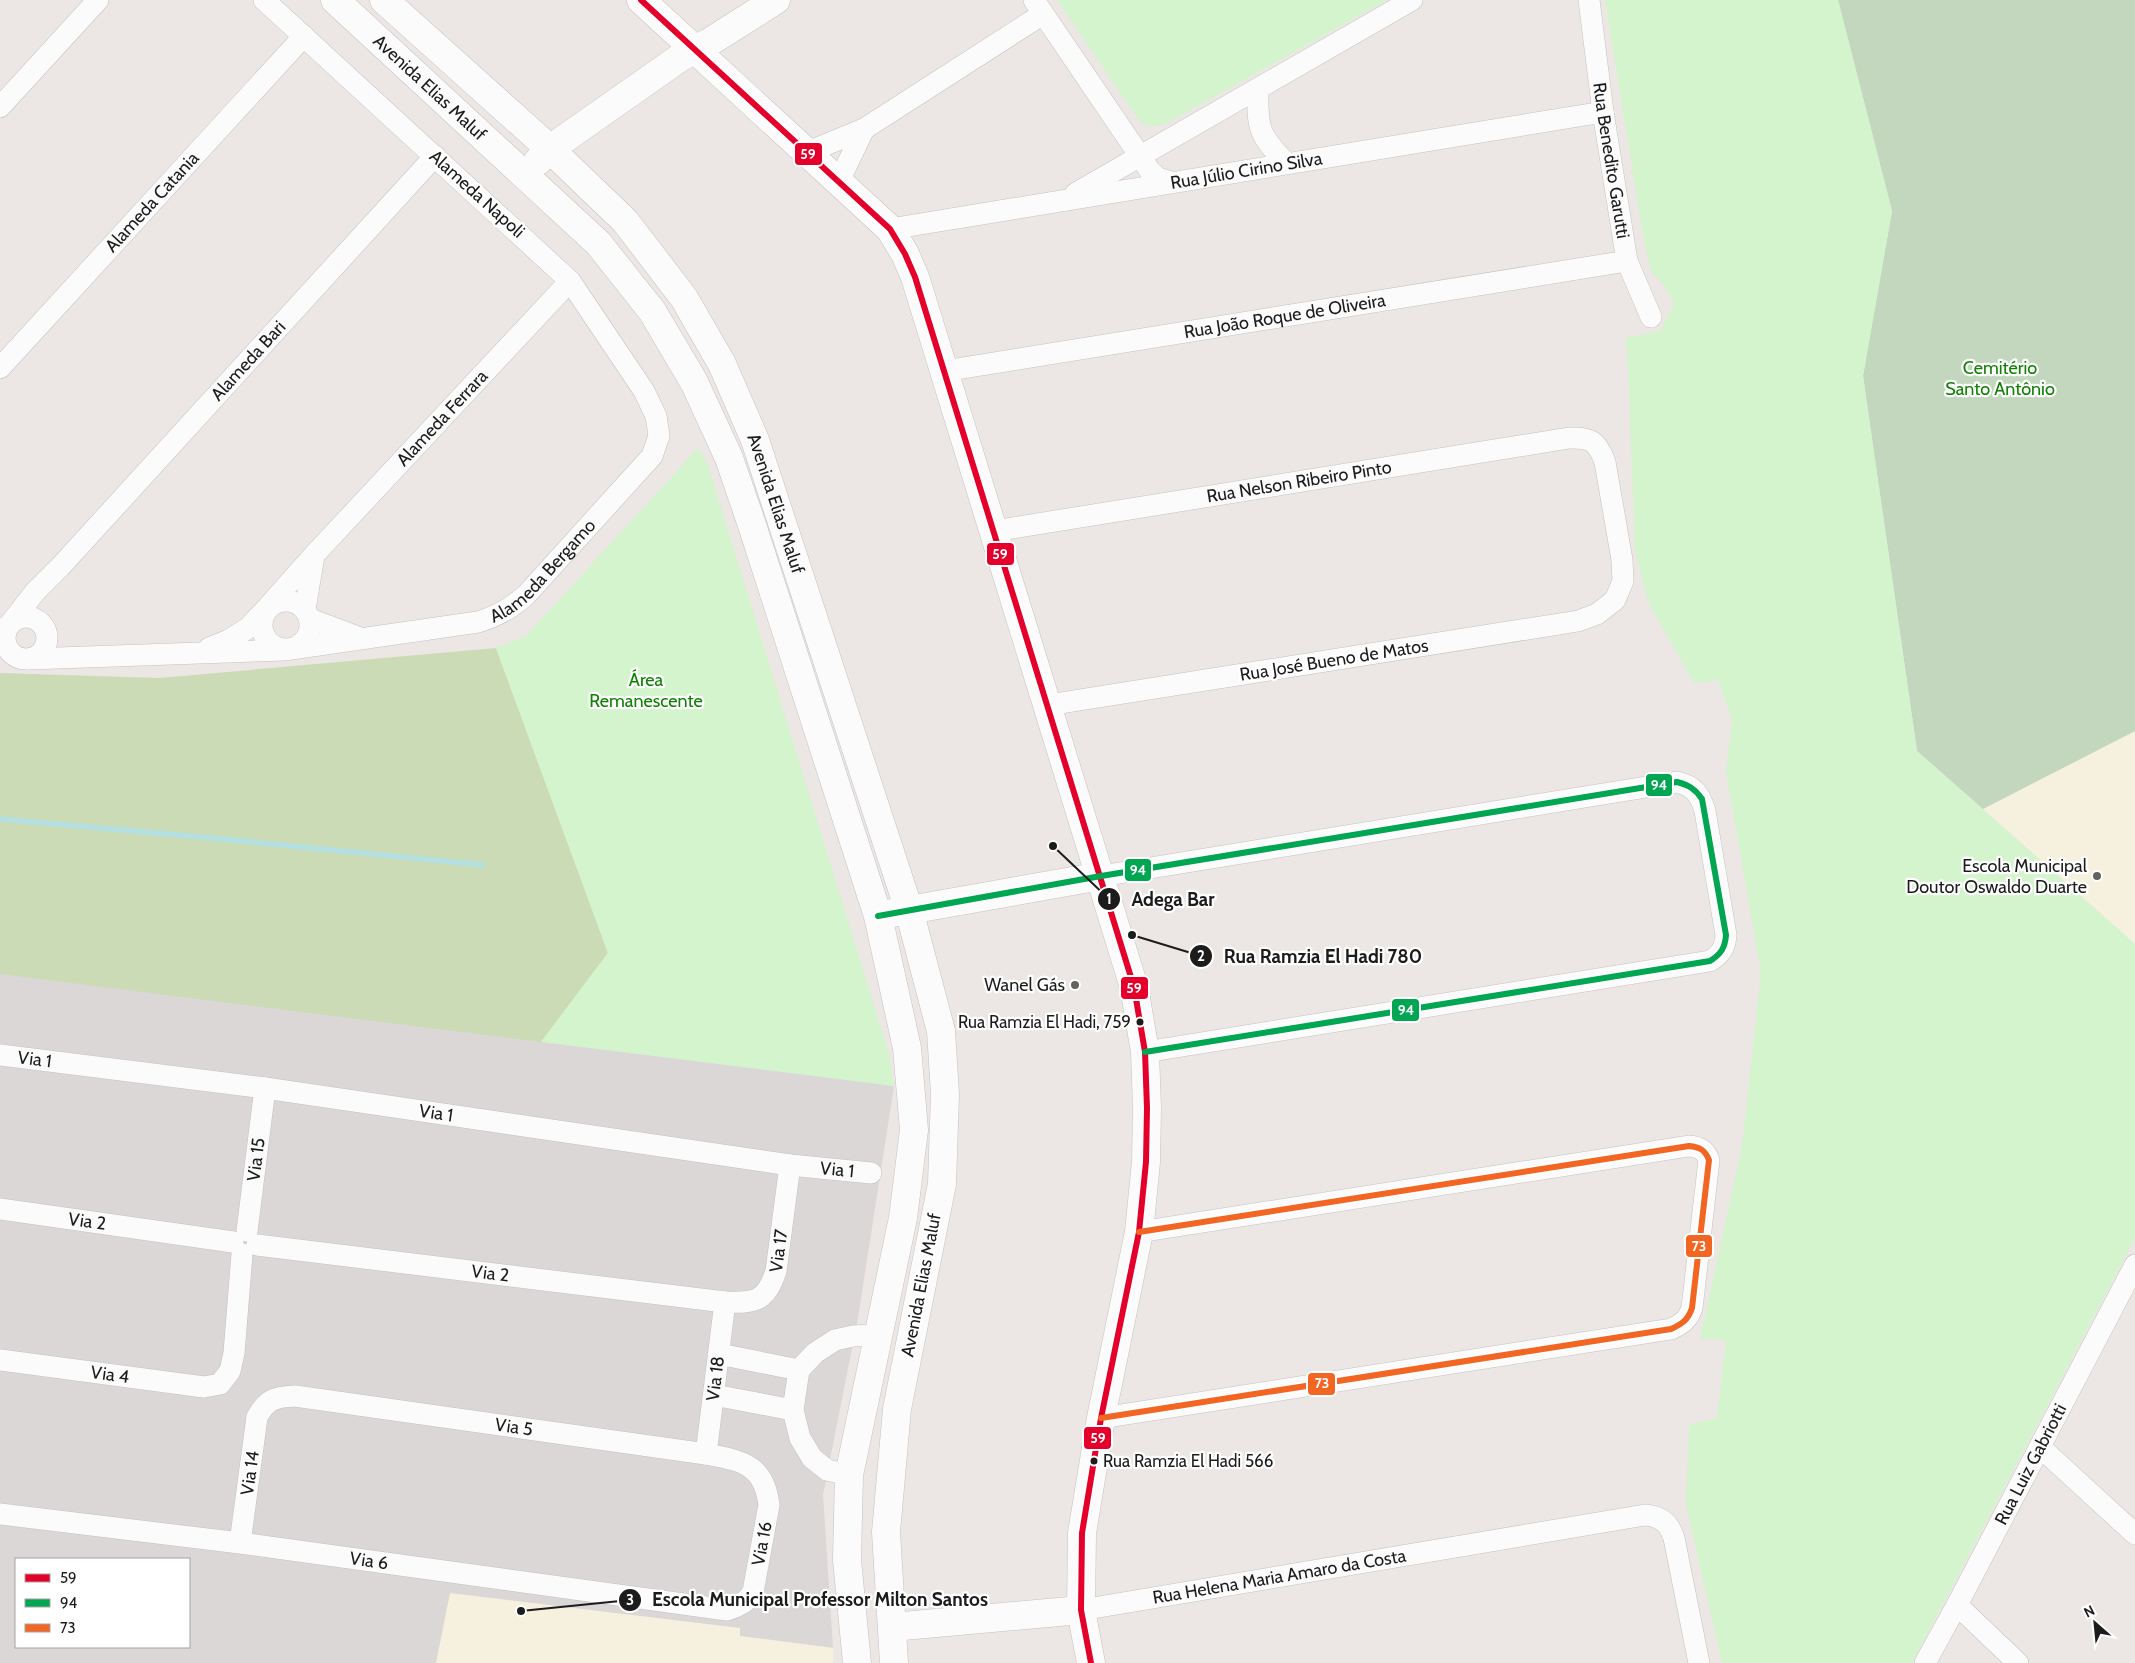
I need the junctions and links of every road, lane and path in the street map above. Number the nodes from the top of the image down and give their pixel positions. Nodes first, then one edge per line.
1 (98, 0) edge
2 (264, 0) edge
3 (336, 0) edge
4 (384, 0) edge
5 (641, 0) edge
6 (776, 0) edge
7 (1412, 0) edge
8 (1588, 0) edge
9 (1039, 7) edge
10 (304, 36) junction
11 (695, 50) junction
12 (1258, 89) junction
13 (0, 107) edge
14 (1603, 112) junction
15 (864, 129) junction
16 (550, 149) junction
17 (808, 152) junction
18 (1139, 155) junction
19 (435, 156) junction
20 (1286, 164) junction
21 (525, 174) junction
22 (839, 181) junction
23 (1170, 182) junction
24 (1064, 199) junction
25 (890, 229) junction
26 (1627, 261) junction
27 (570, 281) junction
28 (1650, 317) dead end
29 (0, 368) edge
30 (944, 371) junction
31 (656, 416) joint
32 (994, 531) junction
33 (314, 555) junction
34 (60, 567) junction
35 (1615, 600) joint
36 (266, 610) junction
37 (308, 614) junction
38 (5, 628) edge
39 (45, 629) junction
40 (361, 638) junction
41 (284, 650) junction
42 (197, 653) junction
43 (93, 656) junction
44 (16, 657) edge
45 (1048, 705) junction
46 (1101, 876) junction
47 (909, 910) junction
48 (878, 916) junction
49 (1145, 1052) junction
50 (0, 1055) edge
51 (265, 1088) junction
52 (790, 1164) junction
53 (871, 1173) dead end
54 (0, 1209) edge
55 (1139, 1232) junction
56 (245, 1243) junction
57 (2133, 1275) edge
58 (725, 1302) junction
59 (878, 1335) junction
60 (719, 1354) junction
61 (0, 1360) edge
62 (799, 1370) junction
63 (220, 1384) joint
64 (714, 1395) junction
65 (264, 1404) joint
66 (897, 1409) junction
67 (793, 1410) junction
68 (1101, 1418) junction
69 (2040, 1447) junction
70 (706, 1454) junction
71 (849, 1475) junction
72 (760, 1476) joint
73 (891, 1477) junction
74 (0, 1514) edge
75 (2135, 1534) edge
76 (240, 1543) junction
77 (1957, 1605) junction
78 (739, 1606) joint
79 (1081, 1610) junction
80 (892, 1628) junction
81 (857, 1663) edge
82 (894, 1663) edge
83 (1091, 1663) edge
84 (1700, 1663) edge
85 (1925, 1663) edge
86 (2018, 1663) edge

1 - 13 street
2 - 10 street, Alameda Napoli
3 - 21 street, Avenida Elias Maluf
4 - 16 street, Avenida Elias Maluf
5 - 11 street
6 - 11 street
7 - 12 street
8 - 14 street, Rua Benedito Garutti
9 - 15 street
9 - 18 street
10 - 19 street, Alameda Napoli
10 - 29 street, Alameda Catania
11 - 16 street
11 - 17 street
12 - 18 street
12 - 20 street
14 - 20 street, Rua Júlio Cirino Silva
14 - 26 street, Rua Benedito Garutti
15 - 17 street
15 - 22 street
16 - 21 street
16 - 47 street, Avenida Elias Maluf
17 - 22 street
18 - 23 street
18 - 24 street
19 - 27 street, Alameda Napoli
19 - 34 street, Alameda Bari
20 - 23 street, Rua Júlio Cirino Silva
21 - 48 street, Avenida Elias Maluf
22 - 25 street
23 - 24 street, Rua Júlio Cirino Silva
24 - 25 street, Rua Júlio Cirino Silva
25 - 30 street
26 - 28 street, Rua Benedito Garutti
26 - 30 street, Rua João Roque de Oliveira
27 - 31 street, Alameda Napoli
27 - 33 street, Alameda Ferrara
30 - 32 street
31 - 40 street, Alameda Bergamo
32 - 35 street, Rua Nelson Ribeiro Pinto
32 - 45 street
33 - 36 street, Alameda Ferrara
33 - 37 street
34 - 38 street, Alameda Bari
34 - 39 street, Alameda Bari
35 - 45 street, Rua José Bueno de Matos
36 - 37 street
36 - 41 street
36 - 42 street, Alameda Bergamo
37 - 40 street, Alameda Bergamo
37 - 41 street
38 - 39 street
38 - 44 street
39 - 43 street, Alameda Bergamo
39 - 44 street
40 - 41 street, Alameda Bergamo
41 - 42 street, Alameda Bergamo
42 - 43 street, Alameda Bergamo
43 - 44 street, Alameda Bergamo
45 - 46 street
46 - 47 street
46 - 49 street
46 - 49 street
47 - 48 street
47 - 66 street, Avenida Elias Maluf
48 - 59 street, Avenida Elias Maluf
49 - 55 street
50 - 51 street, Via 1
51 - 52 street, Via 1
51 - 56 street, Via 15
52 - 53 street, Via 1
52 - 58 street, Via 17
54 - 56 street, Via 2
55 - 68 street
55 - 68 street
56 - 58 street, Via 2
56 - 63 street, Via 15
57 - 69 street, Rua Luiz Gabriotti
58 - 60 street, Via 18
59 - 62 street
59 - 66 street
59 - 71 street, Avenida Elias Maluf
60 - 62 street
60 - 64 street, Via 18
61 - 63 street, Via 4
62 - 67 street
64 - 67 street
64 - 70 street, Via 18
65 - 70 street, Via 5
65 - 76 street, Via 14
66 - 73 street, Avenida Elias Maluf
67 - 71 street
68 - 79 street
69 - 75 street
69 - 77 street, Rua Luiz Gabriotti
70 - 72 street, Via 5
71 - 73 street
71 - 81 street, Avenida Elias Maluf
72 - 78 street, Via 16
73 - 80 street, Avenida Elias Maluf
74 - 76 street, Via 6
76 - 78 street, Via 6
77 - 85 street, Rua Luiz Gabriotti
77 - 86 street
79 - 80 street, Rua Helena Maria Amaro da Costa
79 - 83 street
79 - 84 street, Rua Helena Maria Amaro da Costa
80 - 82 street, Avenida Elias Maluf

